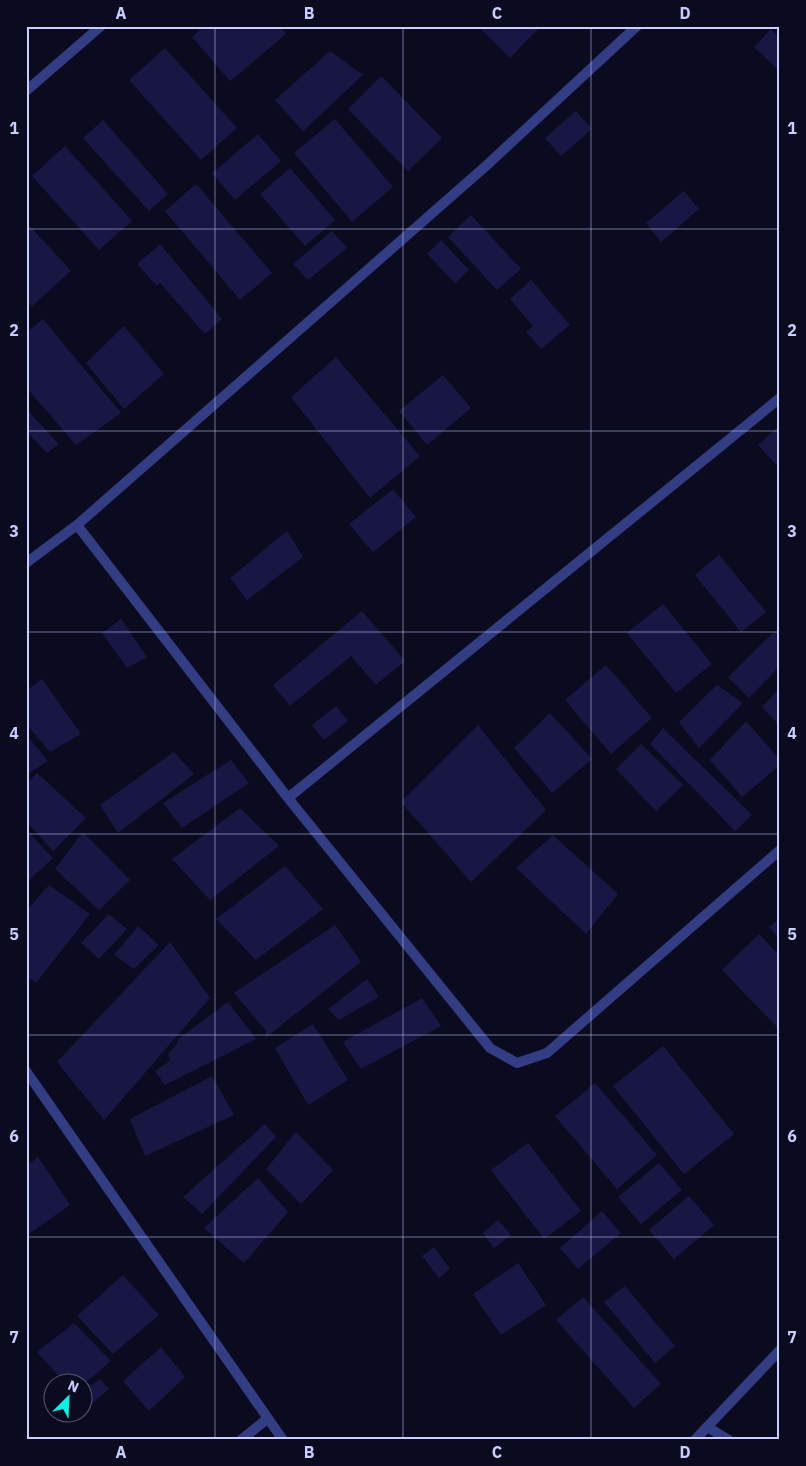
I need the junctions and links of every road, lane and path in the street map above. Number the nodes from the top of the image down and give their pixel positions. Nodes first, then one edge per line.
1 (101, 26) edge
2 (637, 26) edge
3 (26, 91) edge
4 (780, 398) edge
5 (77, 525) junction
6 (26, 562) edge
7 (288, 798) junction
8 (780, 850) edge
9 (26, 1071) edge
10 (780, 1350) edge
11 (267, 1419) junction
12 (708, 1427) junction
13 (241, 1440) edge
14 (283, 1440) edge
15 (695, 1440) edge
16 (730, 1440) edge

1 - 3 street
2 - 5 street
4 - 7 street
5 - 6 street
5 - 7 street
7 - 8 street
9 - 11 street
10 - 12 street
11 - 13 street
11 - 14 street
12 - 15 street
12 - 16 street

